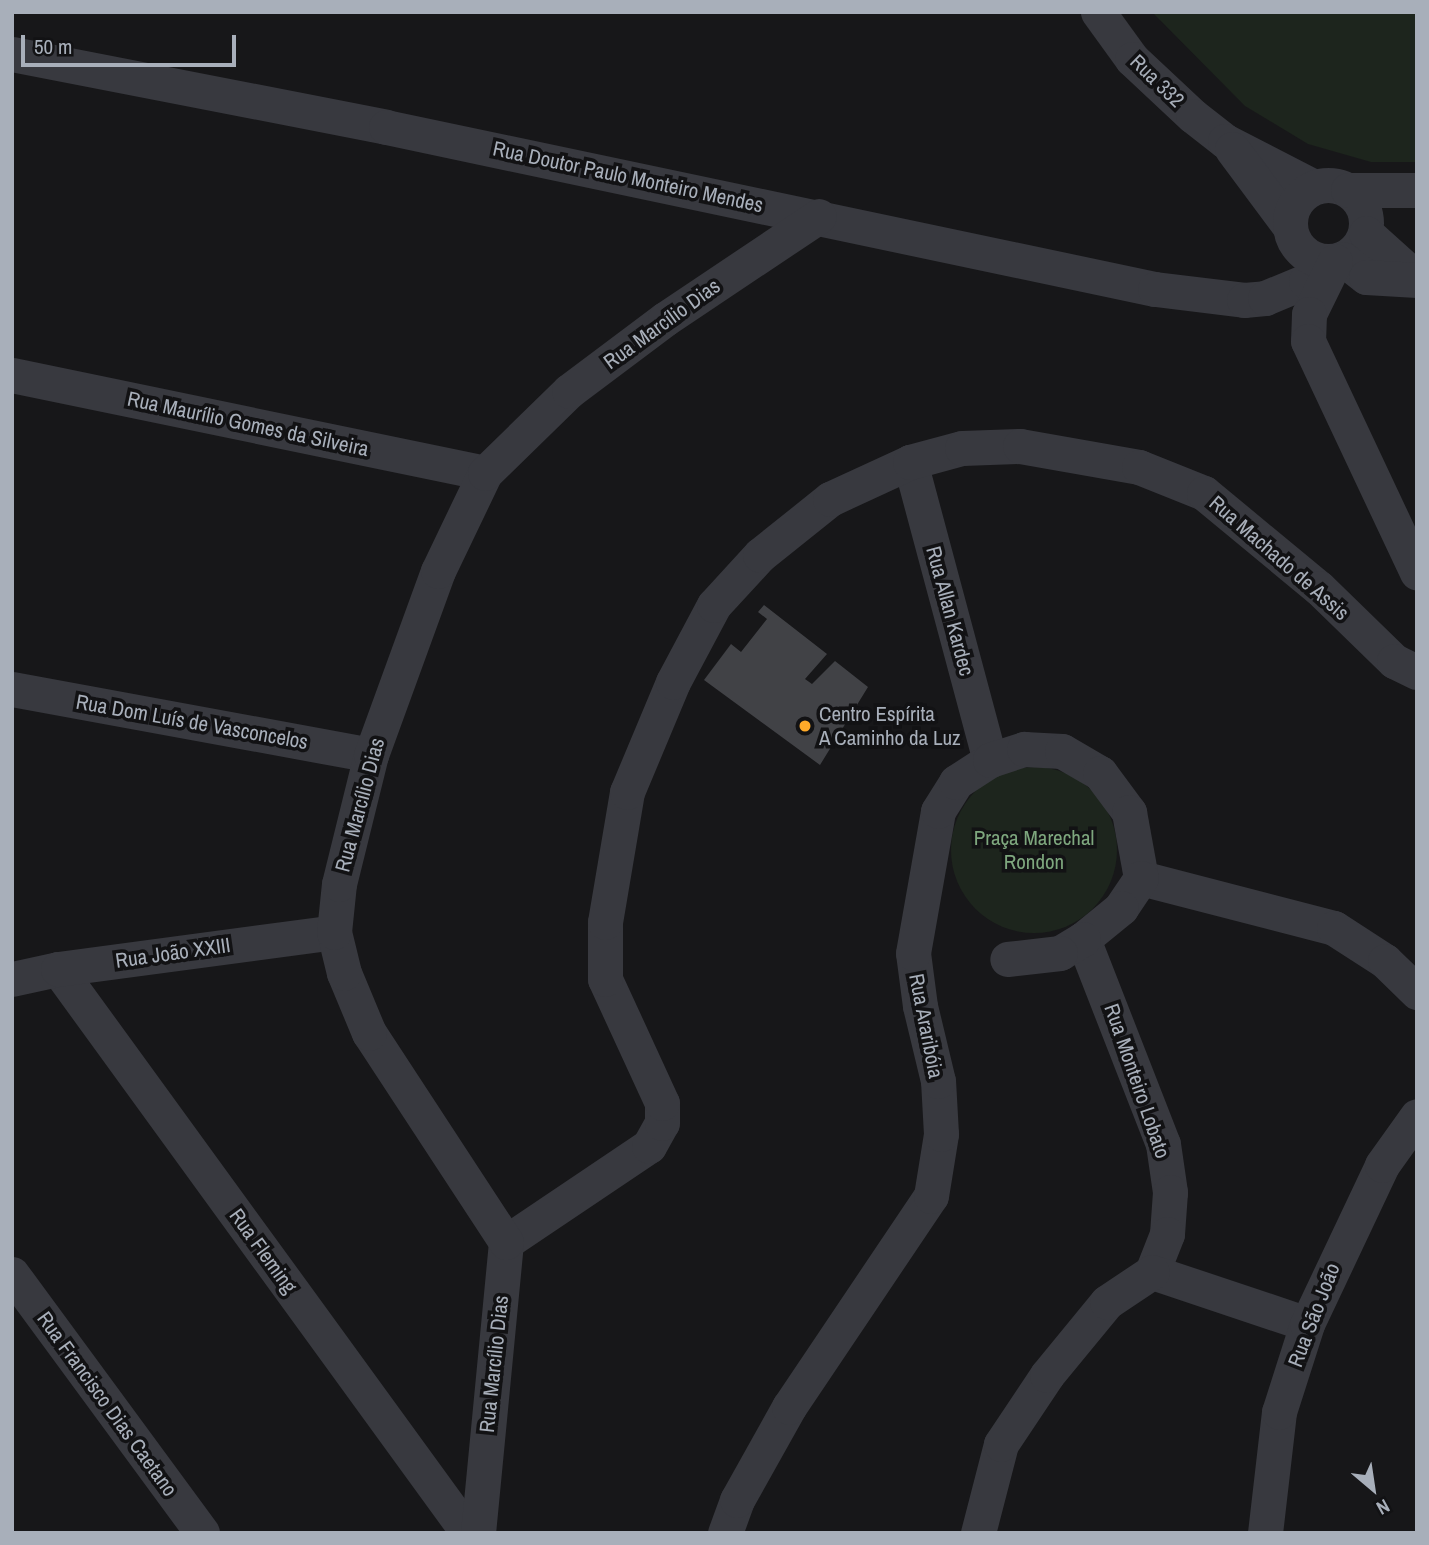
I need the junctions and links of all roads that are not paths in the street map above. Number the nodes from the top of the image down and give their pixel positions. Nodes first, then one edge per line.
1 (1098, 12) edge
2 (12, 54) edge
3 (1225, 141) junction
4 (1331, 189) junction
5 (1417, 190) edge
6 (1417, 200) edge
7 (819, 216) junction
8 (1366, 228) junction
9 (1291, 233) junction
10 (1337, 261) junction
11 (1417, 280) edge
12 (1244, 300) junction
13 (12, 375) edge
14 (910, 462) junction
15 (485, 473) junction
16 (1417, 573) edge
17 (1417, 672) edge
18 (12, 689) edge
19 (371, 755) junction
20 (990, 760) junction
21 (1141, 878) junction
22 (334, 932) junction
23 (1083, 939) junction
24 (1007, 959) dead end
25 (58, 969) junction
26 (12, 979) edge
27 (1417, 992) edge
28 (1417, 1116) edge
29 (506, 1242) junction
30 (1152, 1272) junction
31 (12, 1274) edge
32 (1307, 1324) junction
33 (202, 1533) edge
34 (468, 1533) edge
35 (478, 1533) edge
36 (725, 1533) edge
37 (978, 1533) edge
38 (1265, 1533) edge

1 - 3 street, Rua 332
2 - 7 street, Rua Doutor Paulo Monteiro Mendes
3 - 4 street, Rua 332
3 - 9 street, Rua 332
4 - 5 street
4 - 8 street
4 - 9 street
6 - 8 street
7 - 12 street, Rua Doutor Paulo Monteiro Mendes
7 - 15 street, Rua Marcílio Dias
8 - 10 street
8 - 11 street
9 - 10 street
9 - 12 street
10 - 11 street
10 - 12 street, Rua Doutor Paulo Monteiro Mendes
10 - 16 street
13 - 15 street, Rua Maurílio Gomes da Silveira
14 - 17 street, Rua Machado de Assis
14 - 20 street, Rua Allan Kardec
14 - 29 street, Rua Machado de Assis
15 - 19 street, Rua Marcílio Dias
18 - 19 street, Rua Dom Luís de Vasconcelos
19 - 22 street, Rua Marcílio Dias
20 - 21 street, Rua Araribóia
20 - 36 street, Rua Araribóia
21 - 23 street
21 - 27 street
22 - 25 street, Rua João XXIII
22 - 29 street, Rua Marcílio Dias
23 - 24 street
23 - 30 street, Rua Monteiro Lobato
25 - 26 street, Rua João XXIII
25 - 34 street, Rua Fleming
28 - 32 street, Rua São João
29 - 35 street, Rua Marcílio Dias
30 - 32 street
30 - 37 street
31 - 33 street, Rua Francisco Dias Caetano
32 - 38 street, Rua São João

